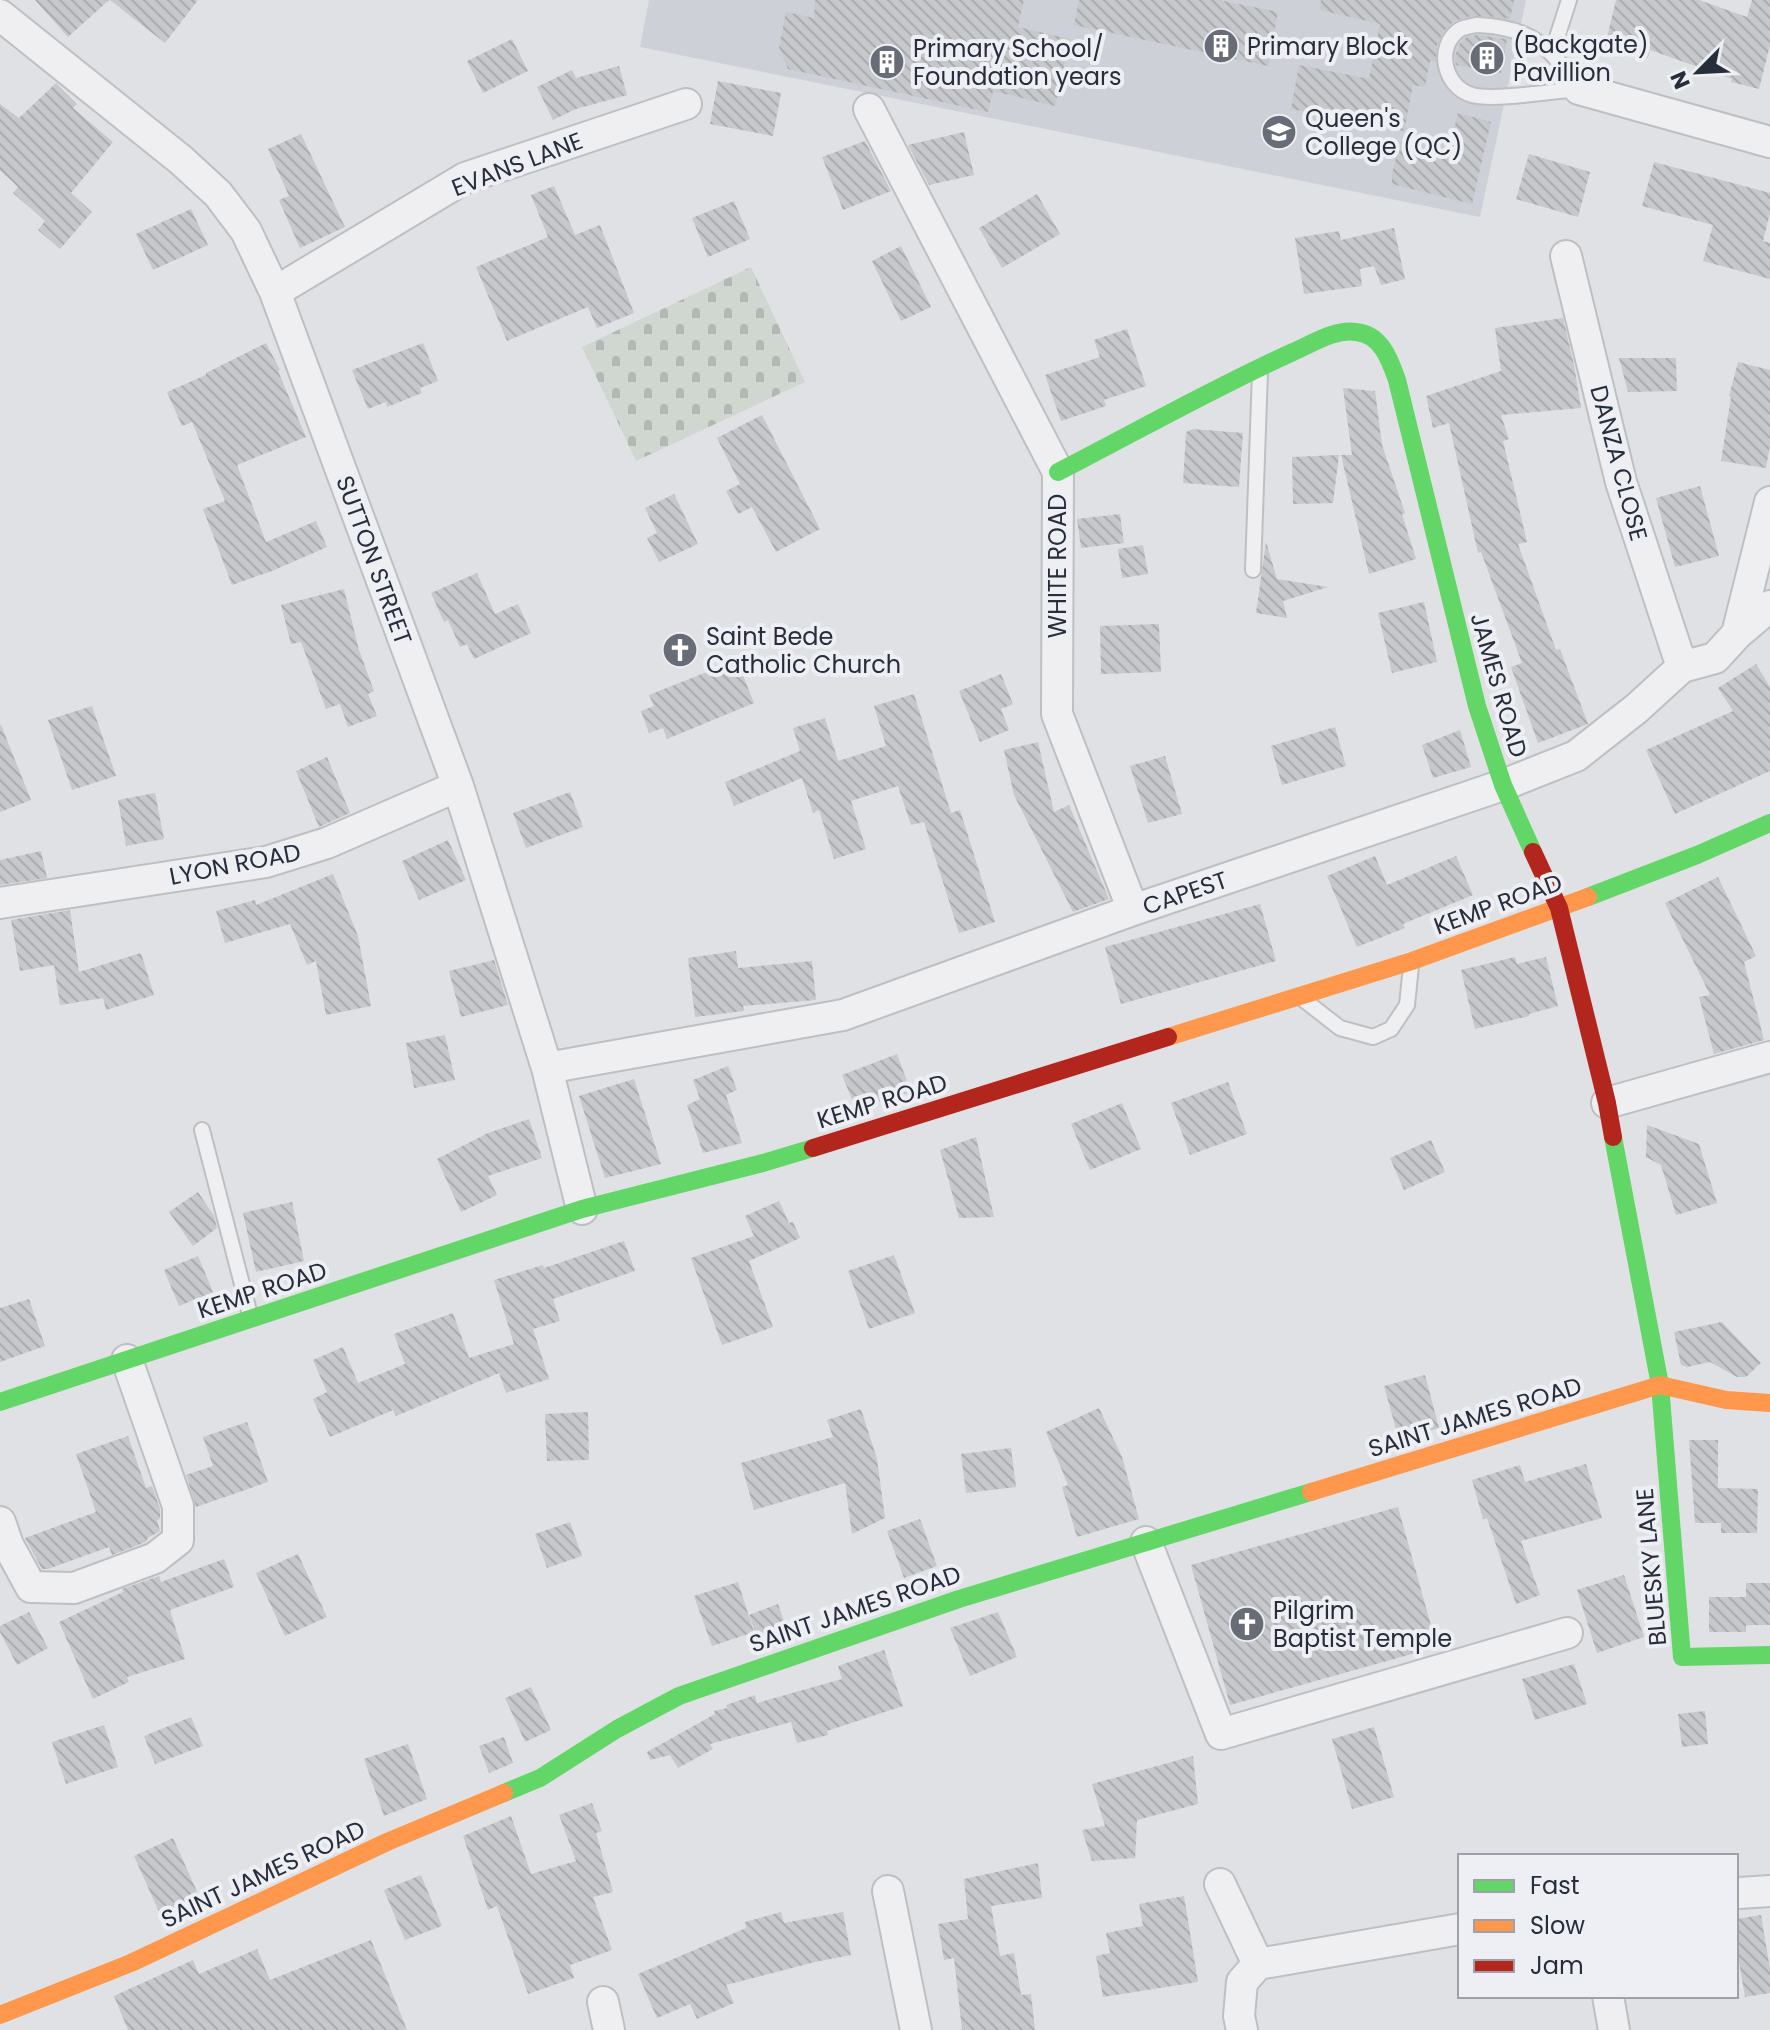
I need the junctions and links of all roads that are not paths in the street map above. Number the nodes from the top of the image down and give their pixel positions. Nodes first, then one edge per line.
1 (1569, 0) edge
2 (0, 15) edge
3 (1552, 53) junction
4 (1579, 89) junction
5 (686, 104) dead end
6 (869, 109) dead end
7 (1770, 142) edge
8 (1566, 256) dead end
9 (275, 292) junction
10 (1260, 367) junction
11 (1058, 472) junction
12 (1770, 502) edge
13 (1253, 570) dead end
14 (1770, 606) edge
15 (1737, 634) junction
16 (1682, 667) junction
17 (1503, 785) junction
18 (458, 786) junction
19 (1770, 823) edge
20 (0, 903) edge
21 (1559, 908) junction
22 (1133, 910) junction
23 (1412, 961) junction
24 (1298, 996) junction
25 (1770, 1057) edge
26 (547, 1068) junction
27 (1607, 1103) junction
28 (202, 1130) dead end
29 (582, 1209) junction
30 (251, 1319) junction
31 (127, 1360) junction
32 (1660, 1385) junction
33 (0, 1402) edge
34 (1770, 1403) edge
35 (0, 1522) edge
36 (1146, 1542) junction
37 (1567, 1633) dead end
38 (1770, 1655) edge
39 (1220, 1884) dead end
40 (888, 1891) dead end
41 (1770, 1891) edge
42 (1739, 1893) dead end
43 (1458, 1929) edge
44 (1258, 1964) junction
45 (1608, 1998) edge
46 (0, 2015) edge
47 (916, 2030) edge
48 (1242, 2030) edge
49 (1614, 2030) edge

1 - 3 lane
2 - 9 street, SUTTON STREET
3 - 4 lane
3 - 4 lane
4 - 7 street
5 - 9 street, EVANS LANE
6 - 11 street, WHITE ROAD
8 - 16 street, DANZA CLOSE
9 - 18 street, SUTTON STREET
10 - 11 street, JAMES ROAD
10 - 13 lane
10 - 17 street, JAMES ROAD
11 - 22 street, WHITE ROAD
12 - 15 street
14 - 15 street, CAPEST
15 - 16 street, CAPEST
16 - 17 street, CAPEST
17 - 21 street, JAMES ROAD
17 - 22 street, CAPEST
18 - 20 street, LYON ROAD
18 - 26 street, SUTTON STREET
19 - 21 street, KEMP ROAD
21 - 23 street, KEMP ROAD
21 - 27 street, JAMES ROAD
22 - 26 street, CAPEST
23 - 24 street, KEMP ROAD
23 - 24 lane
24 - 29 street, KEMP ROAD
25 - 27 street
26 - 29 street, SUTTON STREET
27 - 32 street, JAMES ROAD
28 - 30 lane
29 - 30 street, KEMP ROAD
30 - 31 street, KEMP ROAD
31 - 33 street, KEMP ROAD
31 - 35 street
32 - 34 street, SAINT JAMES ROAD
32 - 36 street, SAINT JAMES ROAD
32 - 38 street, BLUESKY LANE
36 - 37 street
36 - 46 street, SAINT JAMES ROAD
39 - 44 street
40 - 47 street
41 - 42 street
43 - 44 street
44 - 48 street
45 - 49 street

